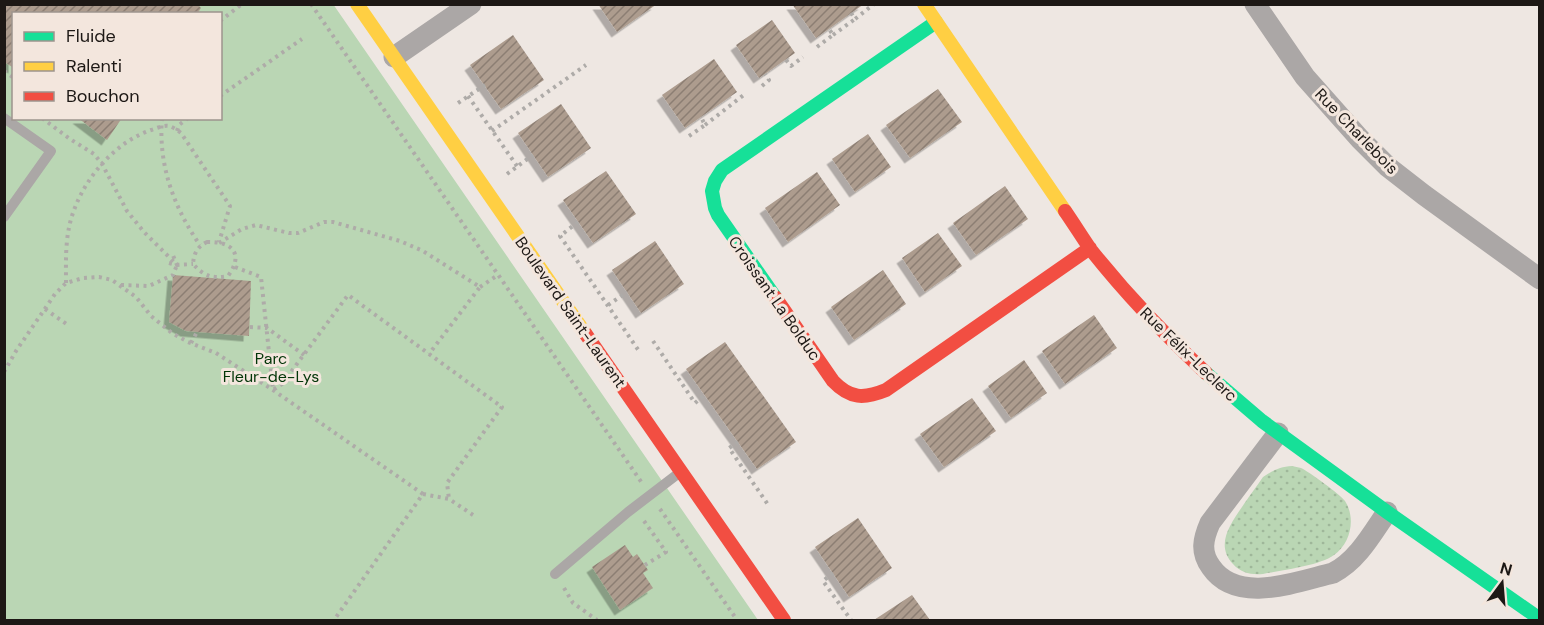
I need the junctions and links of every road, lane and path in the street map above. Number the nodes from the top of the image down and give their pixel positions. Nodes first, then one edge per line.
1 (242, 4) edge
2 (311, 4) edge
3 (357, 4) edge
4 (471, 4) edge
5 (874, 4) edge
6 (924, 4) edge
7 (1255, 4) edge
8 (851, 13) dead end
9 (222, 19) edge
10 (855, 19) junction
11 (936, 22) junction
12 (829, 29) dead end
13 (833, 36) junction
14 (302, 39) dead end
15 (817, 47) dead end
16 (394, 57) junction
17 (803, 57) dead end
18 (786, 60) dead end
19 (586, 65) dead end
20 (765, 74) dead end
21 (762, 86) dead end
22 (745, 94) dead end
23 (222, 95) edge
24 (468, 96) dead end
25 (723, 101) dead end
26 (728, 107) junction
27 (701, 117) dead end
28 (4, 118) edge
29 (45, 120) edge
30 (162, 120) edge
31 (185, 120) edge
32 (705, 125) junction
33 (161, 126) junction
34 (177, 130) junction
35 (492, 131) junction
36 (689, 136) dead end
37 (102, 164) junction
38 (517, 166) dead end
39 (4, 218) edge
40 (578, 222) dead end
41 (219, 243) junction
42 (200, 245) junction
43 (1090, 248) junction
44 (172, 253) dead end
45 (169, 263) dead end
46 (193, 264) junction
47 (177, 265) junction
48 (235, 267) junction
49 (498, 275) junction
50 (261, 277) junction
51 (268, 279) dead end
52 (1539, 279) edge
53 (66, 283) junction
54 (119, 285) junction
55 (480, 286) junction
56 (627, 292) dead end
57 (608, 305) junction
58 (45, 309) junction
59 (68, 325) dead end
60 (250, 327) dead end
61 (267, 328) junction
62 (197, 332) dead end
63 (653, 341) dead end
64 (191, 343) junction
65 (639, 351) dead end
66 (429, 354) junction
67 (304, 355) junction
68 (4, 372) edge
69 (273, 390) junction
70 (704, 394) dead end
71 (1278, 432) junction
72 (738, 442) dead end
73 (681, 471) junction
74 (640, 480) dead end
75 (423, 494) junction
76 (449, 499) junction
77 (768, 506) dead end
78 (660, 509) dead end
79 (1387, 512) junction
80 (473, 515) dead end
81 (644, 519) dead end
82 (645, 565) dead end
83 (833, 573) dead end
84 (555, 574) dead end
85 (573, 603) dead end
86 (1539, 619) edge
87 (334, 621) edge
88 (597, 621) edge
89 (737, 621) edge
90 (784, 621) edge
91 (851, 621) edge

1 - 9 path
2 - 49 path
3 - 16 street, Boulevard Saint-Laurent
4 - 16 street
5 - 10 path
6 - 11 street, Rue Félix-Leclerc
7 - 52 street, Rue Charlebois
8 - 10 path
10 - 13 path
11 - 43 street, Rue Félix-Leclerc
11 - 43 street, Croissant La Bolduc
12 - 13 path
13 - 15 path
14 - 23 path
16 - 73 street, Boulevard Saint-Laurent
17 - 18 path
19 - 35 path
20 - 21 path
22 - 26 path
24 - 35 path
25 - 26 path
26 - 32 path
27 - 32 path
28 - 39 lane
29 - 37 path
30 - 33 path
31 - 34 path
32 - 36 path
33 - 34 path
33 - 37 path
33 - 42 path
34 - 41 path
35 - 38 path
37 - 47 path
37 - 53 path
40 - 57 path
41 - 42 path
41 - 48 path
41 - 55 path
42 - 46 path
43 - 71 street, Rue Félix-Leclerc
44 - 47 path
45 - 47 path
46 - 47 path
46 - 48 path
47 - 54 path
48 - 50 path
49 - 55 path
49 - 74 path
50 - 51 path
50 - 61 path
53 - 54 path
53 - 58 path
54 - 64 path
55 - 66 path
56 - 57 path
57 - 65 path
58 - 59 path
58 - 68 path
60 - 61 path
61 - 67 path
61 - 69 path
62 - 64 path
63 - 70 path
64 - 69 path
66 - 67 path
66 - 76 path
67 - 69 path
69 - 75 path
71 - 79 street, Rue Félix-Leclerc
71 - 79 street
72 - 77 path
73 - 84 lane
73 - 90 street, Boulevard Saint-Laurent
75 - 76 path
75 - 87 path
76 - 80 path
78 - 89 path
79 - 86 street, Rue Félix-Leclerc
81 - 82 path
83 - 91 path
85 - 88 path

